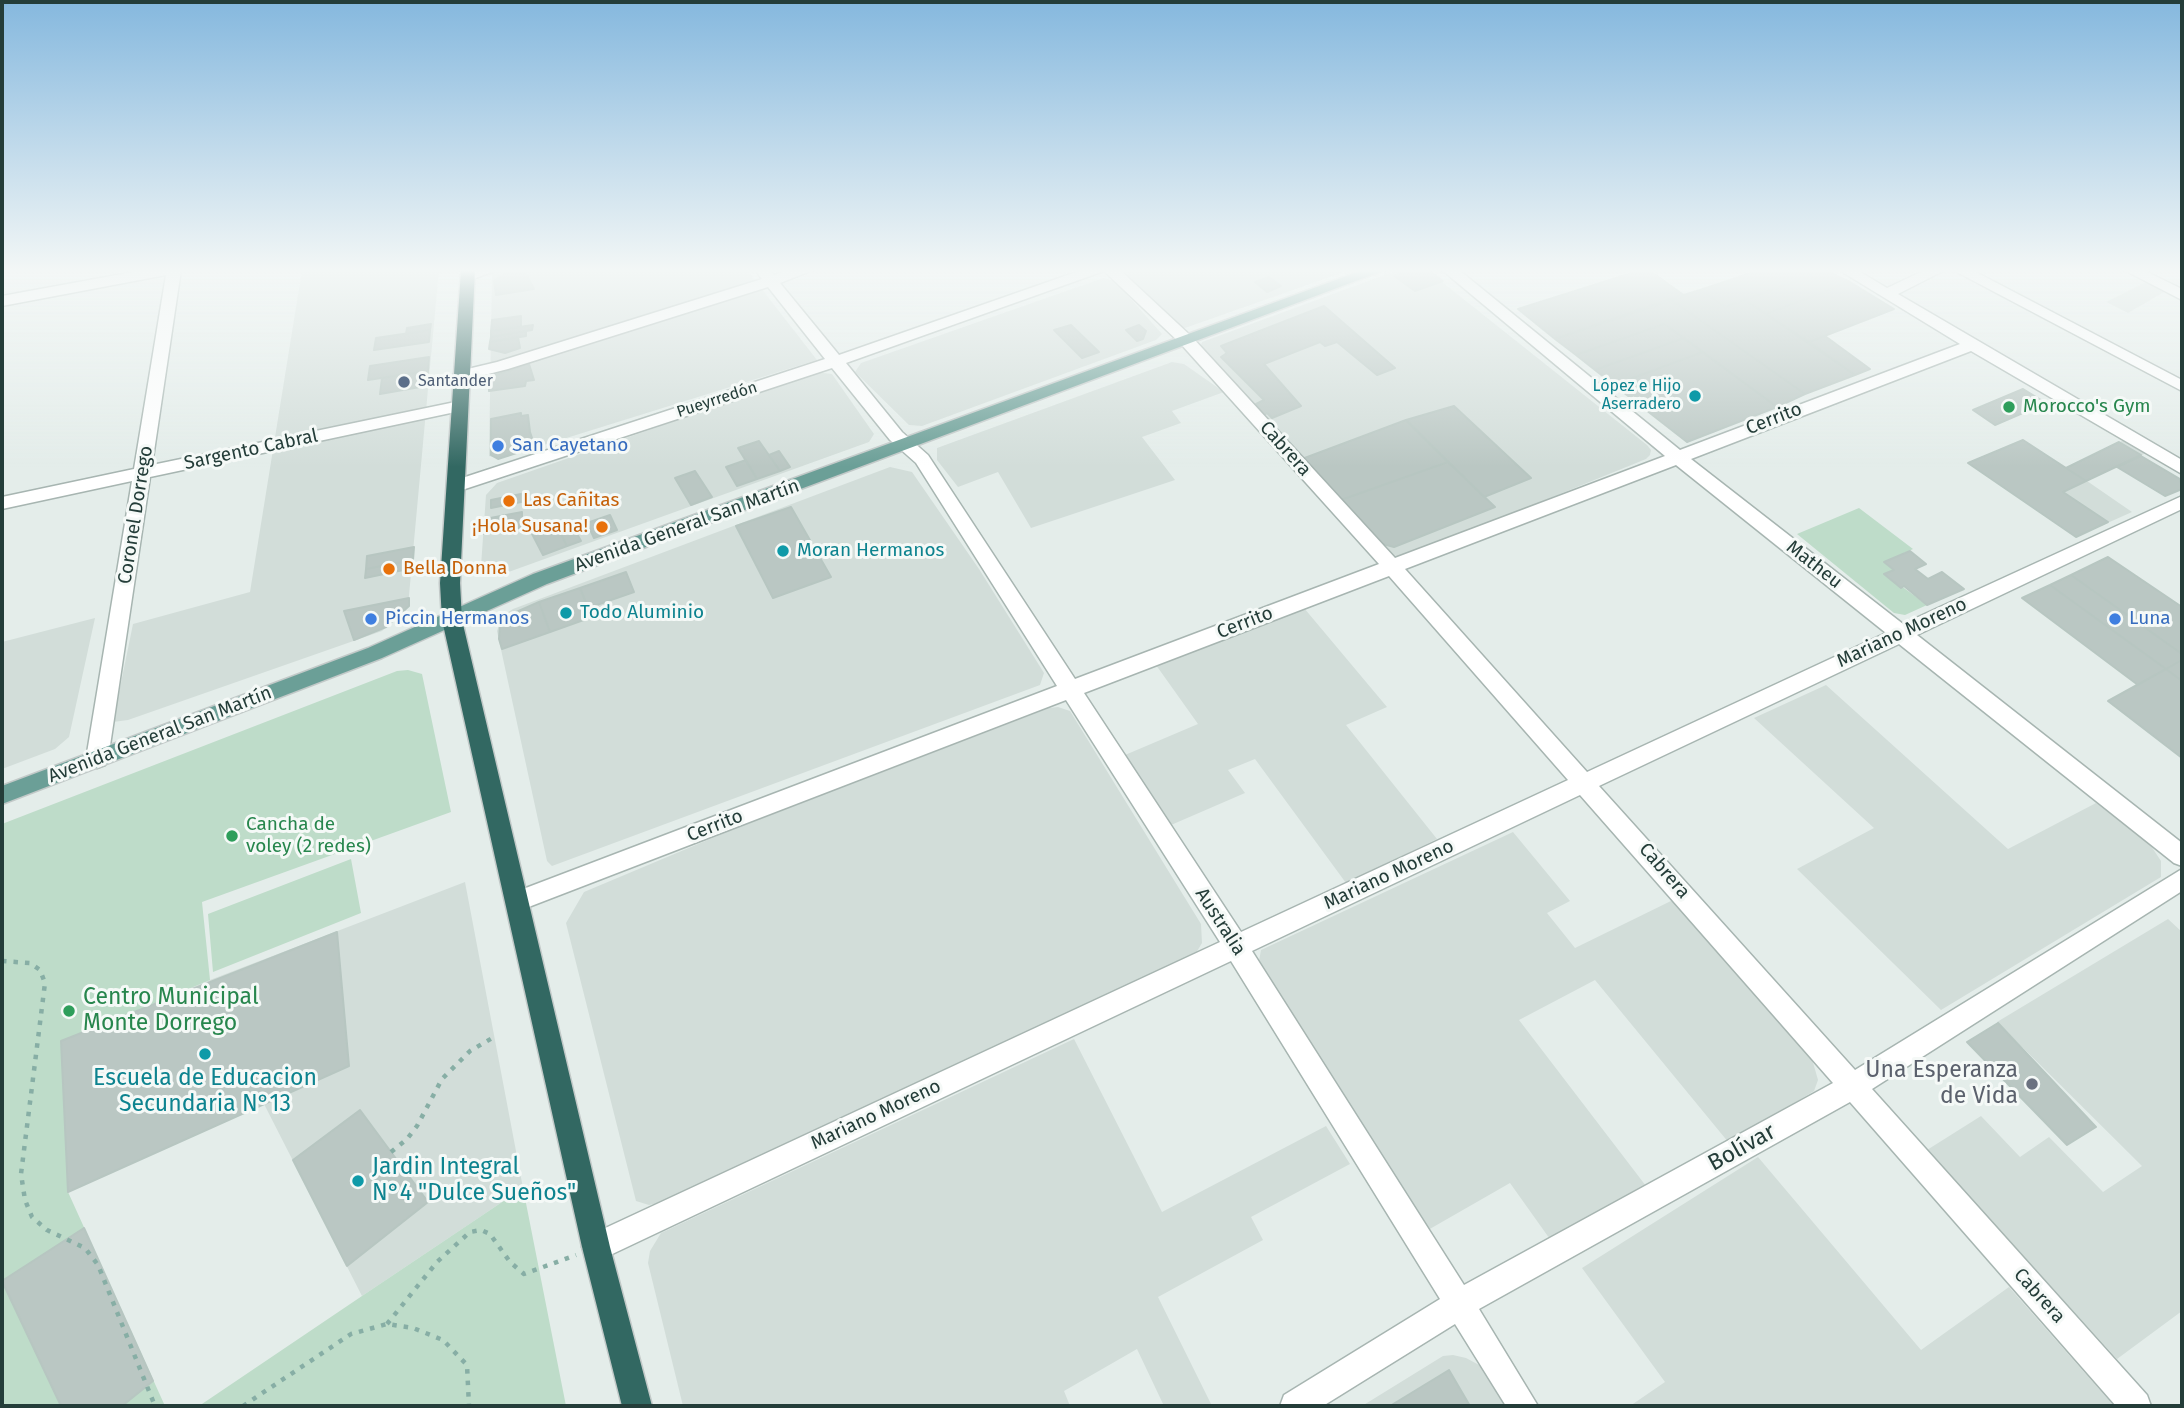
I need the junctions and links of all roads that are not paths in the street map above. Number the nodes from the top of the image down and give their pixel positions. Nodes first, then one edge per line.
1 (163, 336) edge
2 (464, 336) edge
3 (591, 336) edge
4 (815, 336) edge
5 (908, 336) edge
6 (1181, 336) edge
7 (1198, 336) edge
8 (1529, 336) edge
9 (1956, 336) edge
10 (2086, 336) edge
11 (1186, 340) junction
12 (1972, 345) junction
13 (835, 361) junction
14 (461, 376) junction
15 (2182, 386) edge
16 (460, 406) junction
17 (907, 445) junction
18 (1676, 456) junction
19 (2182, 468) edge
20 (143, 472) junction
21 (456, 486) junction
22 (2182, 502) edge
23 (2, 503) edge
24 (1391, 566) junction
25 (452, 620) junction
26 (1900, 634) junction
27 (1072, 690) junction
28 (97, 759) junction
29 (1587, 783) junction
30 (2, 795) edge
31 (2182, 856) edge
32 (2182, 880) edge
33 (518, 901) junction
34 (1235, 945) junction
35 (1852, 1087) junction
36 (596, 1247) junction
37 (1458, 1305) junction
38 (637, 1406) edge
39 (1296, 1406) edge
40 (1523, 1406) edge
41 (2136, 1406) edge

1 - 20 street, Coronel Dorrego
2 - 14 highway
3 - 14 street
4 - 13 street, Australia
5 - 13 street, Pueyrredón
6 - 11 street, Cabrera
7 - 11 main road, Avenida General San Martín
8 - 18 street, Matheu
9 - 12 street
10 - 15 street
11 - 17 main road, Avenida General San Martín
11 - 24 street, Cabrera
12 - 18 street, Cerrito
12 - 19 street
13 - 17 street, Australia
13 - 21 street, Pueyrredón
14 - 16 highway
16 - 20 street, Sargento Cabral
16 - 21 highway
17 - 25 main road, Avenida General San Martín
17 - 27 street, Australia
18 - 24 street, Cerrito
18 - 26 street, Matheu
20 - 23 street, Sargento Cabral
20 - 28 street, Coronel Dorrego
21 - 25 highway
22 - 26 street, Mariano Moreno
24 - 27 street, Cerrito
24 - 29 street, Cabrera
25 - 28 main road, Avenida General San Martín
25 - 33 highway
26 - 29 street, Mariano Moreno
26 - 31 street, Matheu
27 - 33 street, Cerrito
27 - 34 street, Australia
28 - 30 main road, Avenida General San Martín
29 - 34 street, Mariano Moreno
29 - 35 street, Cabrera
32 - 35 street, Bolívar
33 - 36 highway
34 - 36 street, Mariano Moreno
34 - 37 street, Australia
35 - 37 street, Bolívar
35 - 41 street, Cabrera
36 - 38 highway
37 - 39 street, Bolívar
37 - 40 street, Australia

